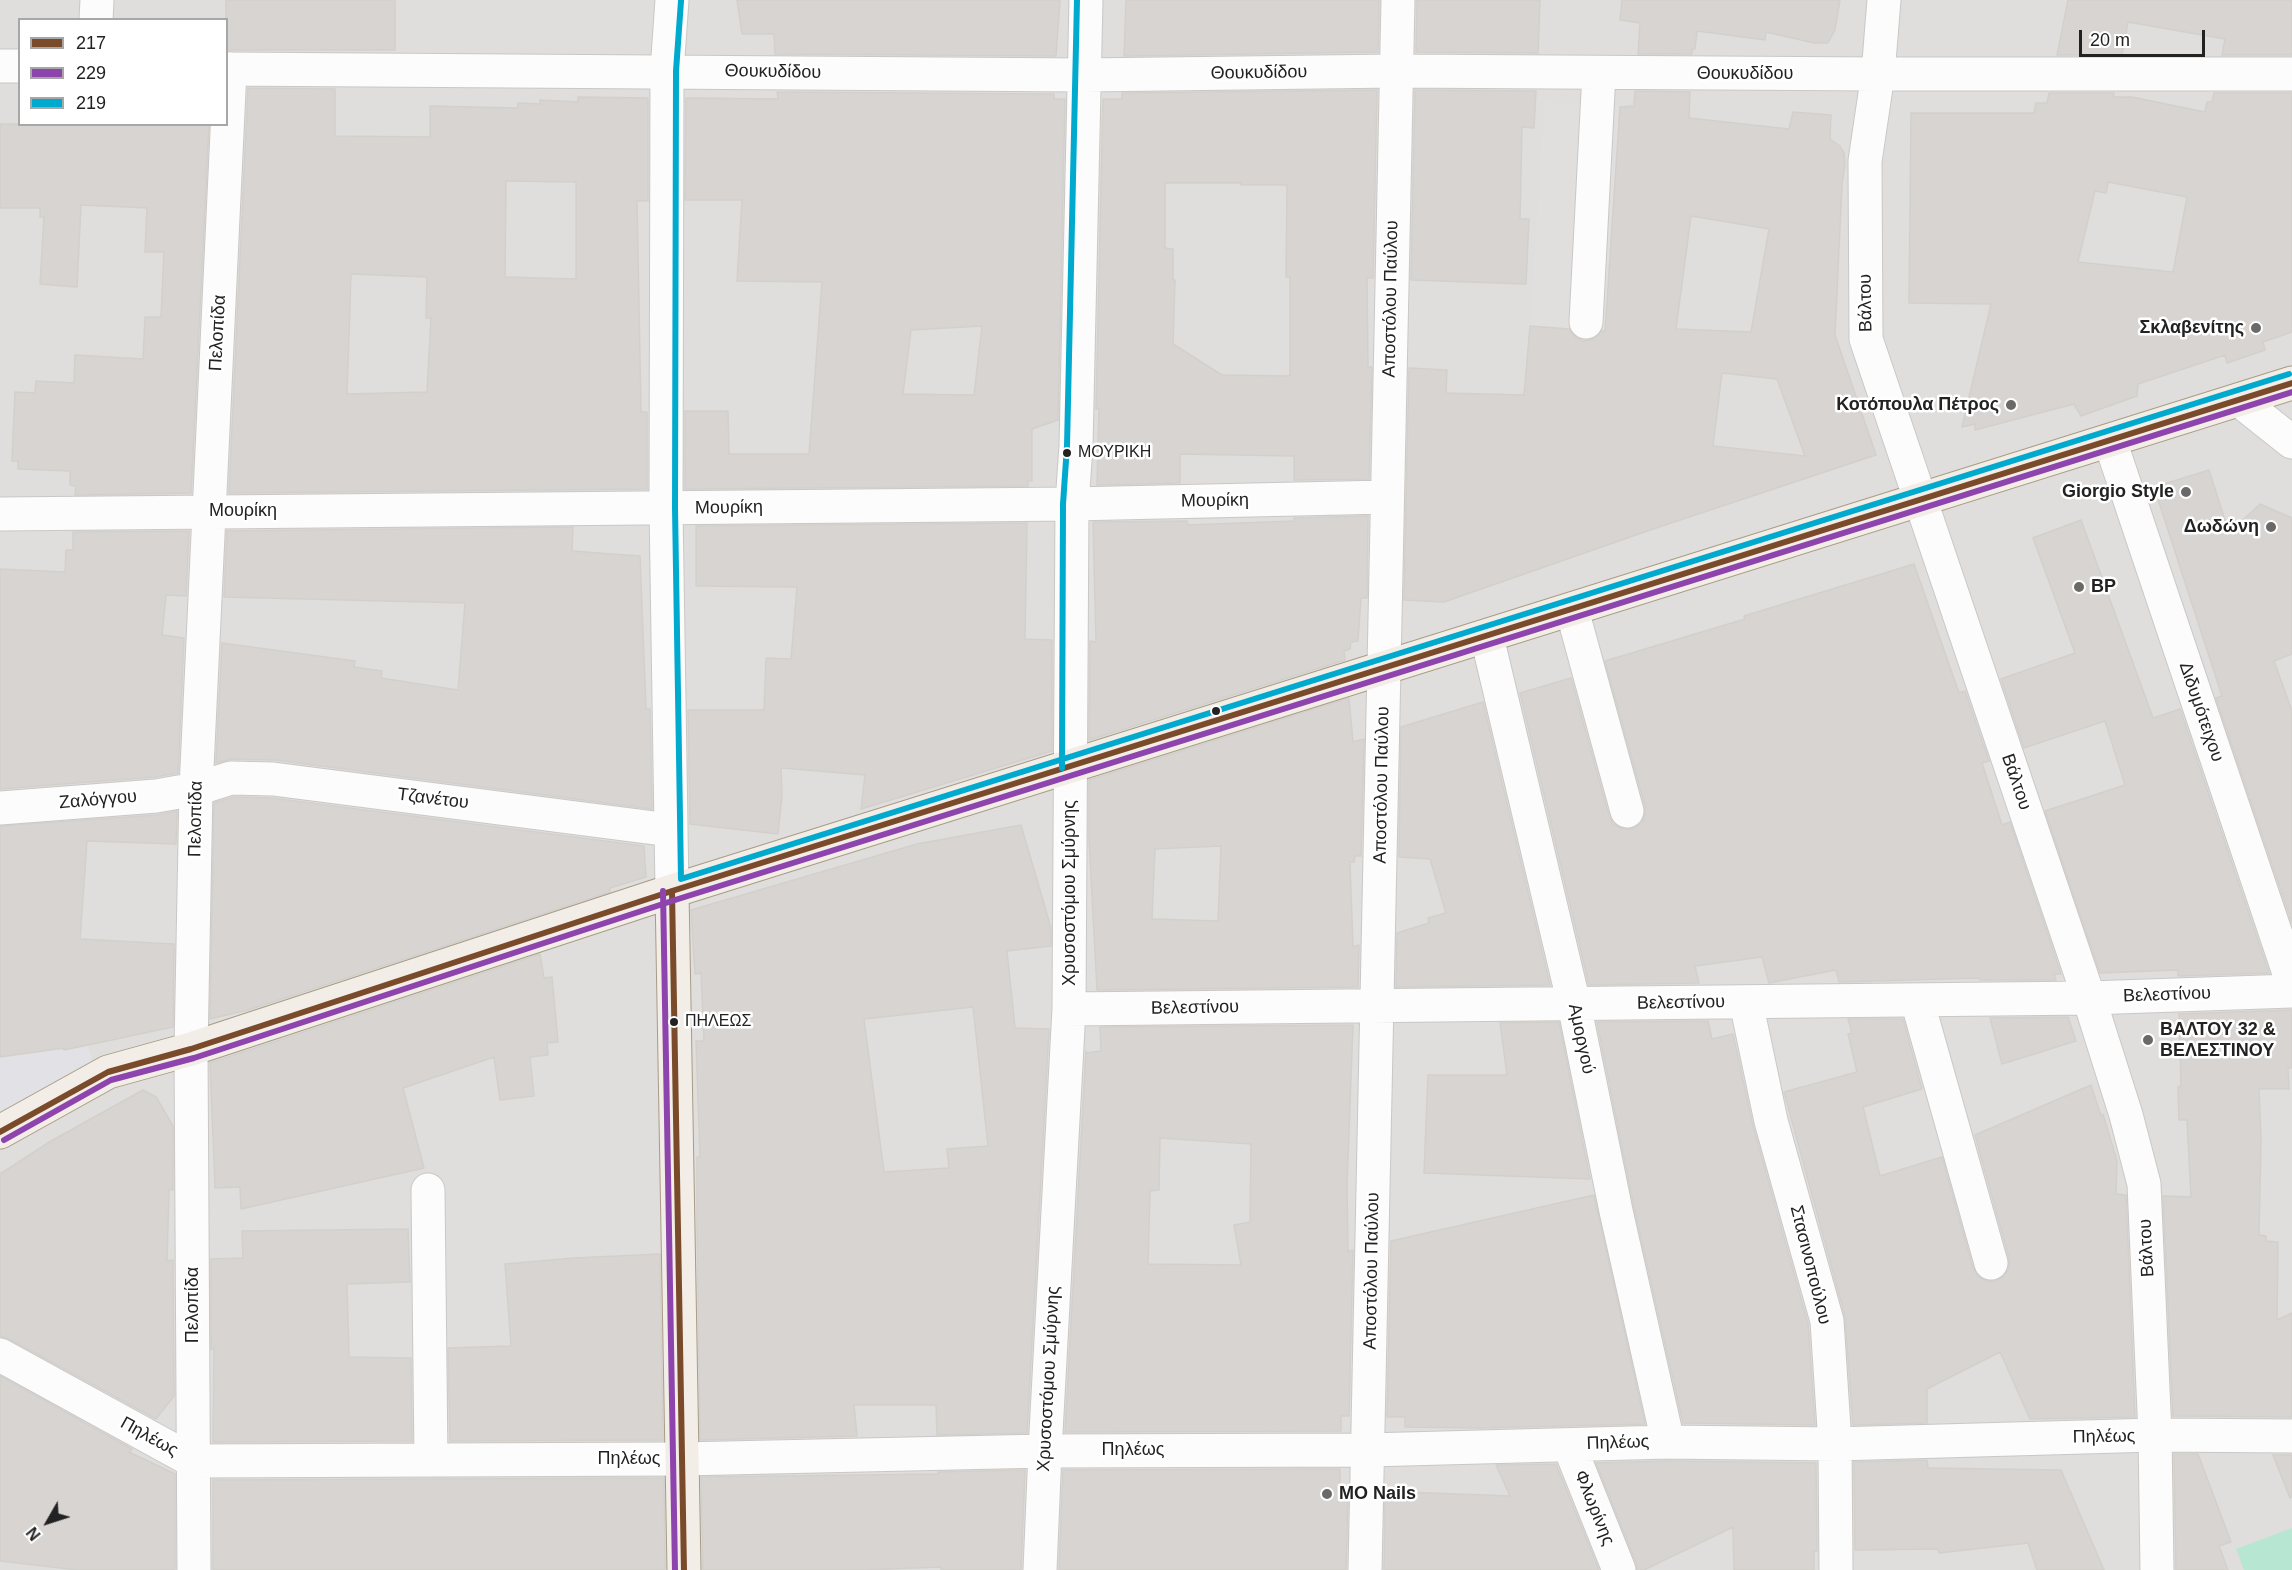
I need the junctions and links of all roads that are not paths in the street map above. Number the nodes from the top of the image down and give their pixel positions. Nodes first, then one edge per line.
1 (97, 0) edge
2 (672, 0) edge
3 (1086, 0) edge
4 (1398, 0) edge
5 (1884, 0) edge
6 (96, 18) edge
7 (0, 66) edge
8 (18, 66) edge
9 (228, 69) edge
10 (667, 71) junction
11 (1396, 71) junction
12 (1599, 73) junction
13 (1878, 74) junction
14 (2292, 74) edge
15 (1085, 75) junction
16 (226, 126) edge
17 (1586, 322) dead end
18 (2292, 384) edge
19 (2239, 400) junction
20 (2110, 441) junction
21 (2292, 442) edge
22 (1386, 497) junction
23 (1922, 500) junction
24 (1071, 504) junction
25 (666, 508) junction
26 (210, 511) junction
27 (0, 514) edge
28 (1572, 610) junction
29 (1487, 637) junction
30 (1384, 669) junction
31 (1071, 768) junction
32 (196, 789) junction
33 (0, 808) edge
34 (1628, 811) dead end
35 (670, 830) junction
36 (672, 891) junction
37 (2292, 982) edge
38 (2292, 990) edge
39 (2089, 998) junction
40 (1917, 1000) junction
41 (1746, 1002) junction
42 (1574, 1004) junction
43 (1377, 1006) junction
44 (1069, 1009) junction
45 (191, 1049) junction
46 (0, 1132) edge
47 (428, 1190) dead end
48 (1991, 1263) dead end
49 (0, 1355) edge
50 (2155, 1435) junction
51 (2292, 1436) edge
52 (1668, 1442) junction
53 (1835, 1444) junction
54 (1569, 1445) junction
55 (1045, 1450) junction
56 (1368, 1450) junction
57 (681, 1459) junction
58 (430, 1460) junction
59 (194, 1461) junction
60 (194, 1570) edge
61 (684, 1570) edge
62 (1040, 1570) edge
63 (1365, 1570) edge
64 (1619, 1570) edge
65 (1836, 1570) edge
66 (2157, 1570) edge

1 - 6 street
2 - 10 street
3 - 15 street, Χρυσοστόμου Σμύρνης
4 - 11 street, Αποστόλου Παύλου
5 - 13 street, Βάλτου
7 - 8 street
9 - 10 street, Θουκυδίδου
10 - 15 street, Θουκυδίδου
10 - 25 street
11 - 12 street, Θουκυδίδου
11 - 15 street, Θουκυδίδου
11 - 22 street, Αποστόλου Παύλου
12 - 13 street, Θουκυδίδου
12 - 17 street
13 - 14 street, Θουκυδίδου
13 - 23 street, Βάλτου
15 - 24 street, Χρυσοστόμου Σμύρνης
16 - 26 street, Πελοπίδα
18 - 19 main road
19 - 20 main road
19 - 21 street
20 - 23 main road
20 - 37 street, Διδυμότειχου
22 - 24 street, Μουρίκη
22 - 30 street, Αποστόλου Παύλου
23 - 28 main road
23 - 39 street, Βάλτου
24 - 25 street, Μουρίκη
24 - 31 street, Χρυσοστόμου Σμύρνης
25 - 26 street, Μουρίκη
25 - 35 street
26 - 27 street, Μουρίκη
26 - 32 street, Πελοπίδα
28 - 29 main road
28 - 34 street
29 - 30 main road
29 - 42 street, Αμοργού
30 - 31 main road
30 - 43 street, Αποστόλου Παύλου
31 - 36 main road
31 - 44 street, Χρυσοστόμου Σμύρνης
32 - 33 street, Ζαλόγγου
32 - 35 street, Τζανέτου
32 - 45 street, Πελοπίδα
35 - 36 street
36 - 45 main road
36 - 57 main road
38 - 39 street, Βελεστίνου
39 - 40 street, Βελεστίνου
39 - 50 street, Βάλτου
40 - 41 street, Βελεστίνου
40 - 48 street
41 - 42 street, Βελεστίνου
41 - 53 street, Στασινοπούλου
42 - 43 street, Βελεστίνου
42 - 52 street, Αμοργού
43 - 44 street, Βελεστίνου
43 - 56 street, Αποστόλου Παύλου
44 - 55 street, Χρυσοστόμου Σμύρνης
45 - 46 main road
45 - 59 street, Πελοπίδα
47 - 58 street
49 - 59 street, Πηλέως
50 - 51 street, Πηλέως
50 - 53 street, Πηλέως
50 - 66 street, Βάλτου
52 - 53 street, Πηλέως
52 - 54 street, Πηλέως
53 - 65 street, Στασινοπούλου
54 - 56 street, Πηλέως
54 - 64 street, Φλωρίνης
55 - 56 street, Πηλέως
55 - 57 street, Πηλέως
55 - 62 street, Χρυσοστόμου Σμύρνης
56 - 63 street, Αποστόλου Παύλου
57 - 58 street, Πηλέως
57 - 61 main road
58 - 59 street, Πηλέως
59 - 60 street, Πελοπίδα

